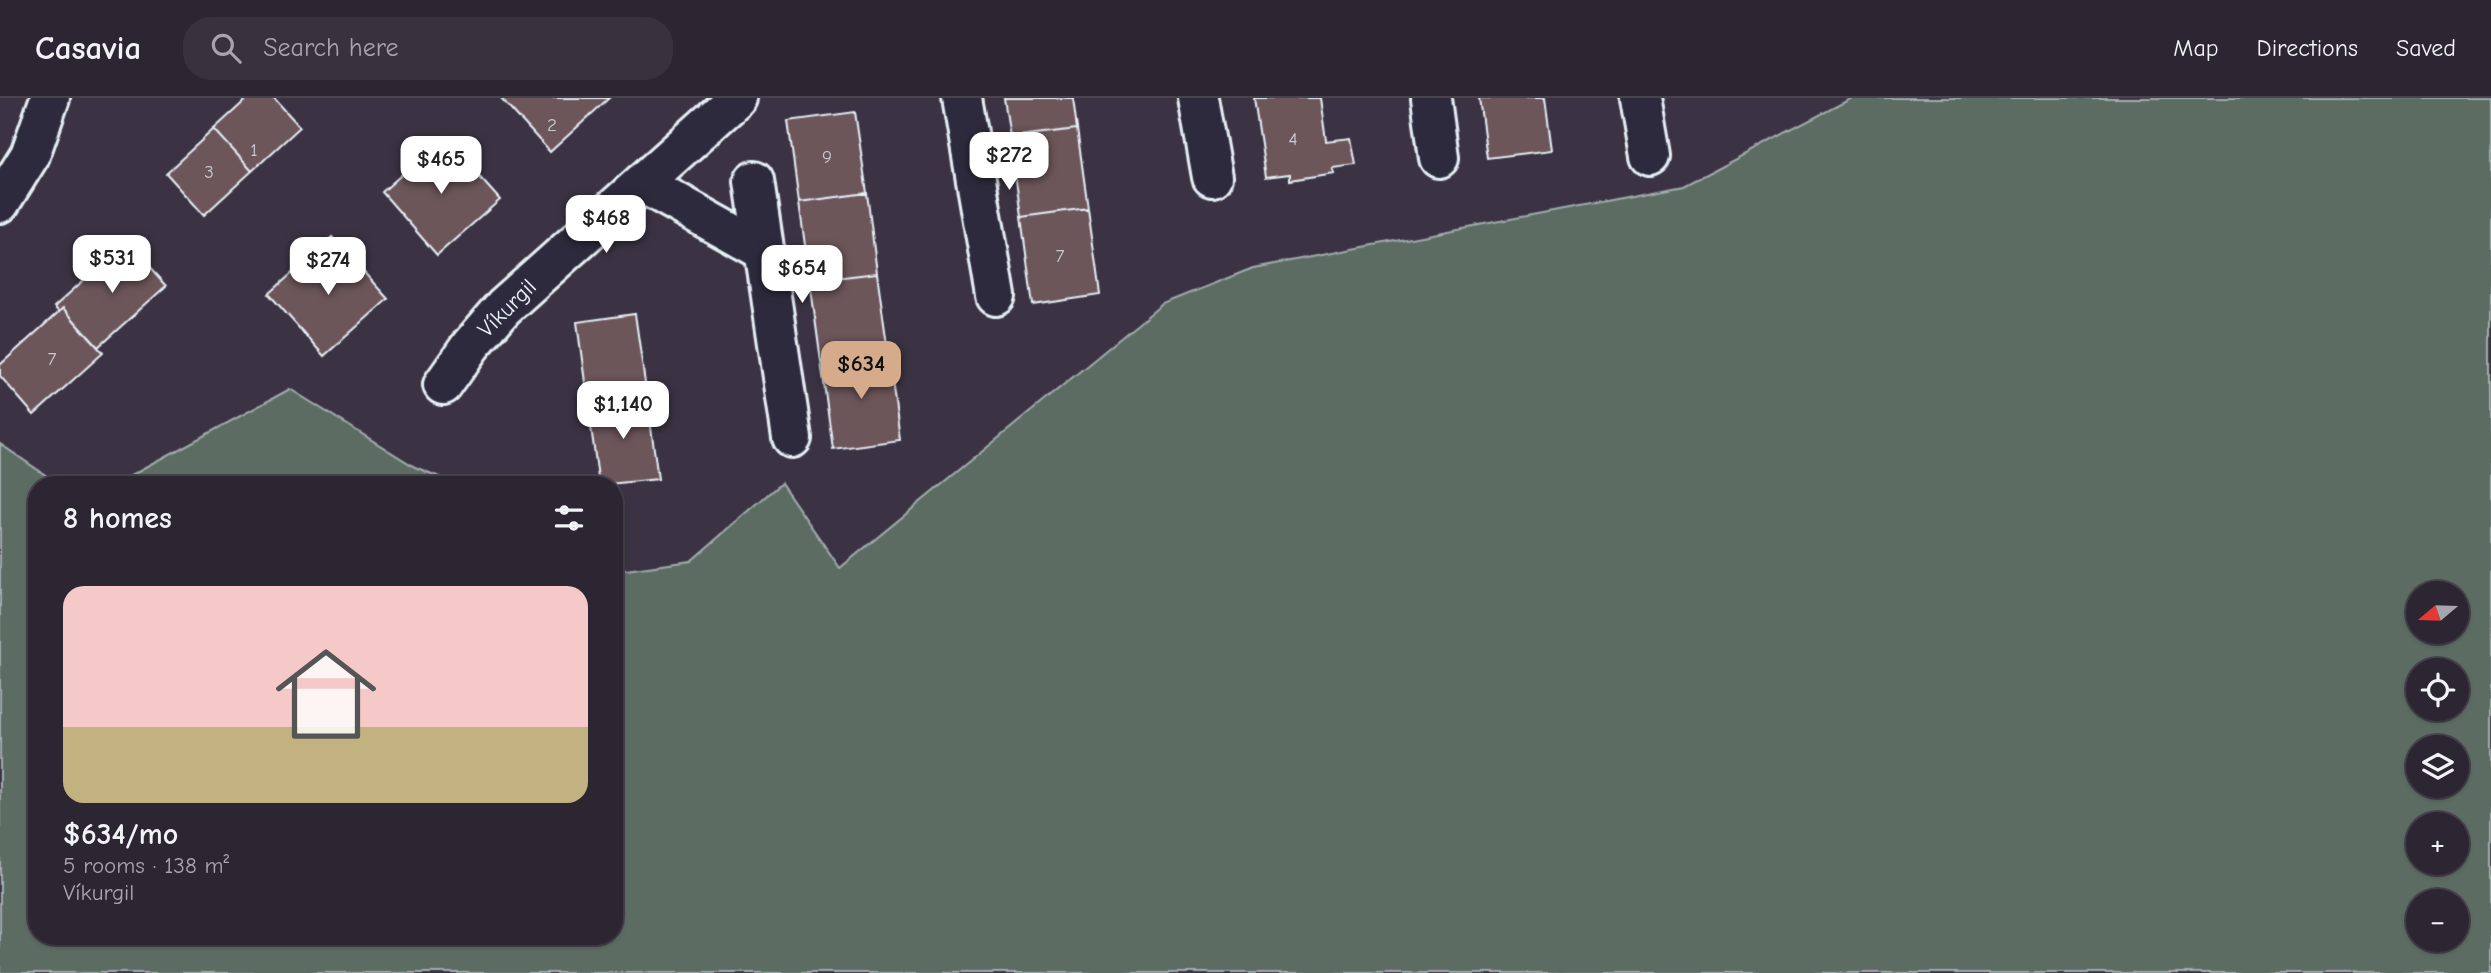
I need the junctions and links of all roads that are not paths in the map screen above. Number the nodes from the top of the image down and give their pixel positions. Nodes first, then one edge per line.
1 (50, 98) edge
2 (737, 98) edge
3 (962, 98) edge
4 (1198, 98) edge
5 (1431, 98) edge
6 (1640, 98) edge
7 (1650, 156) dead end
8 (1439, 158) dead end
9 (1212, 177) dead end
10 (754, 181) dead end
11 (642, 183) junction
12 (0, 203) edge
13 (764, 251) junction
14 (996, 296) dead end
15 (443, 385) dead end
16 (792, 438) dead end

1 - 12 street
2 - 11 street, Víkurgil
3 - 14 street
4 - 9 street
5 - 8 street
6 - 7 street
10 - 13 street
11 - 13 street
11 - 15 street, Víkurgil
13 - 16 street

